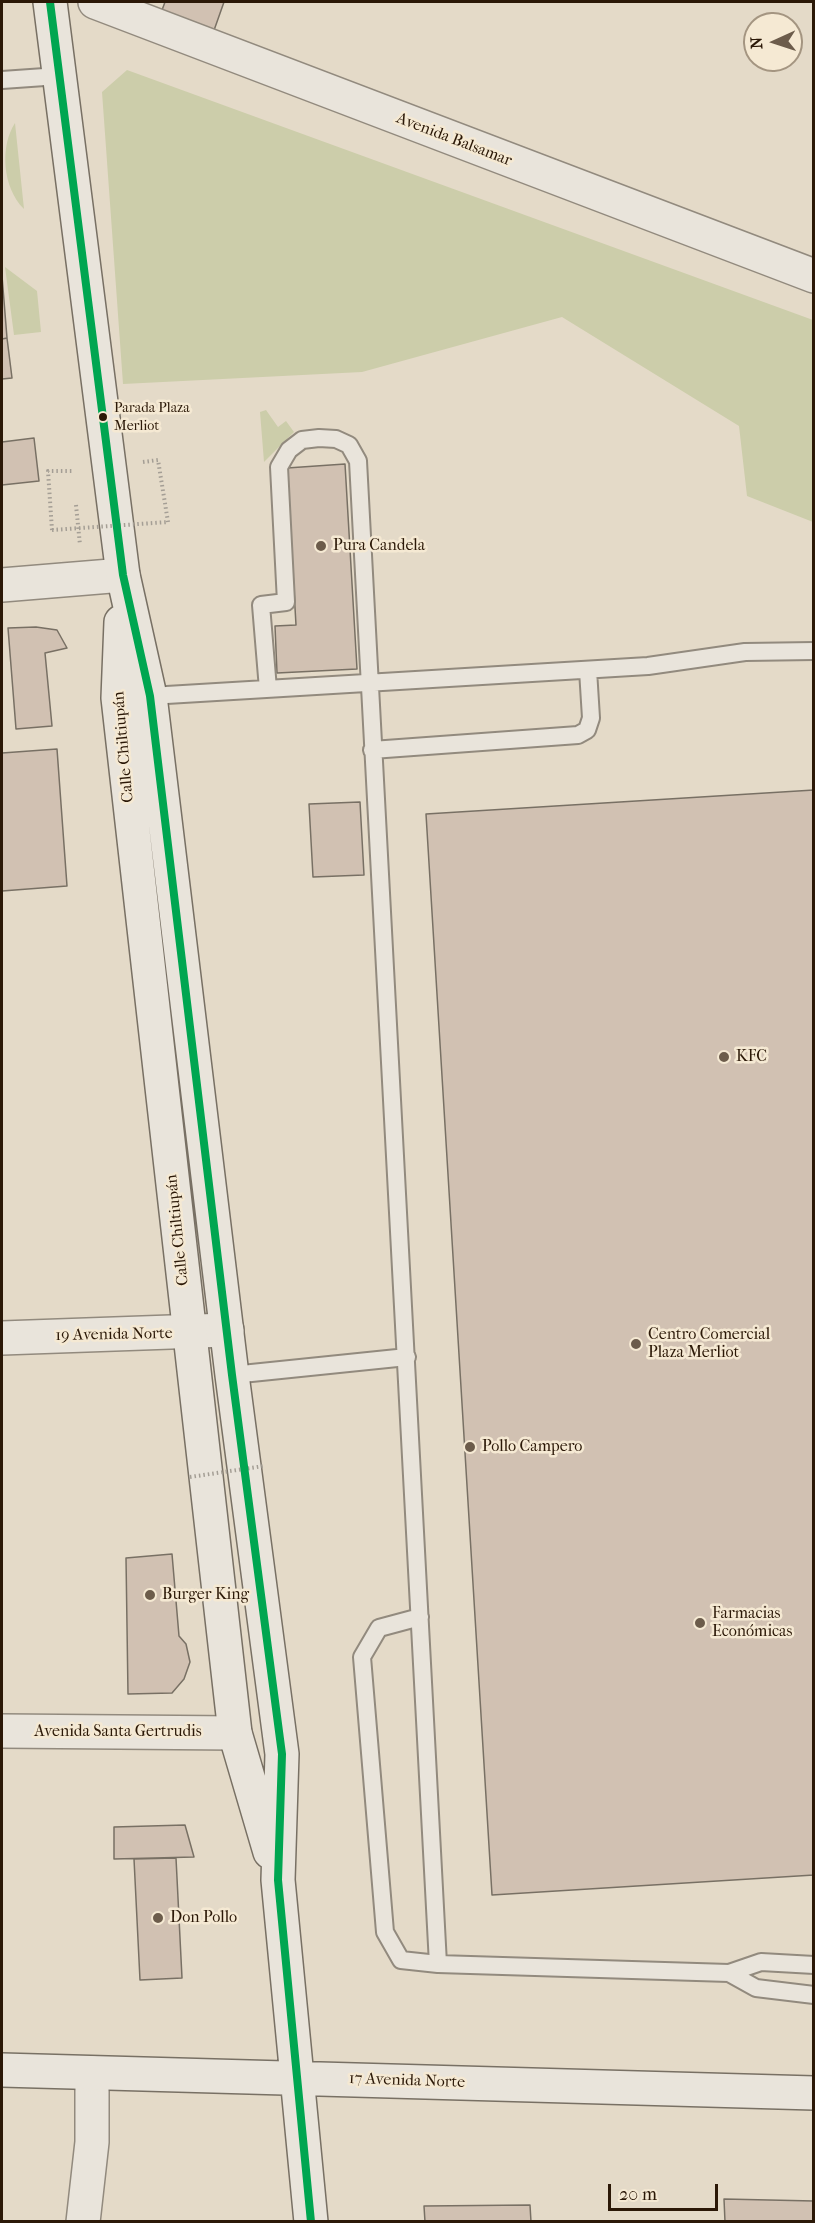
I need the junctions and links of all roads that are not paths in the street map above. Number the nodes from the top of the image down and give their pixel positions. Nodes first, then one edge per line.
1 (50, 2) edge
2 (95, 2) edge
3 (59, 76) junction
4 (2, 80) edge
5 (813, 276) edge
6 (123, 575) junction
7 (2, 585) edge
8 (813, 651) edge
9 (588, 670) junction
10 (369, 681) junction
11 (268, 688) junction
12 (150, 696) junction
13 (372, 750) junction
14 (227, 1330) junction
15 (189, 1333) junction
16 (2, 1338) edge
17 (407, 1357) junction
18 (232, 1375) junction
19 (420, 1617) junction
20 (2, 1731) edge
21 (235, 1733) junction
22 (278, 1880) junction
23 (438, 1964) junction
24 (813, 1965) edge
25 (729, 1973) junction
26 (813, 1995) edge
27 (2, 2070) edge
28 (92, 2073) junction
29 (296, 2077) junction
30 (813, 2093) edge
31 (83, 2222) edge
32 (311, 2222) edge

1 - 3 main road, Calle Chiltiupán
2 - 5 main road, Avenida Balsamar
3 - 4 lane
3 - 6 main road, Calle Chiltiupán
6 - 7 main road
6 - 12 main road, Calle Chiltiupán
6 - 15 main road, Calle Chiltiupán
8 - 9 lane
9 - 10 lane
9 - 13 lane
10 - 11 lane
10 - 11 lane
10 - 13 lane
11 - 12 lane
12 - 14 main road, Calle Chiltiupán
13 - 17 lane
14 - 15 main road, 19 Avenida Norte
14 - 18 main road, Calle Chiltiupán
15 - 16 main road, 19 Avenida Norte
15 - 21 main road, Calle Chiltiupán
17 - 18 lane
17 - 19 lane
18 - 22 main road, Calle Chiltiupán
19 - 23 lane
19 - 23 lane
20 - 21 main road, Avenida Santa Gertrudis
21 - 22 main road, Calle Chiltiupán
22 - 29 main road, Calle Chiltiupán
23 - 25 lane
24 - 25 lane
25 - 26 lane
27 - 28 main road, 17 Avenida Norte
28 - 29 main road, 17 Avenida Norte
28 - 31 main road
29 - 30 main road, 17 Avenida Norte
29 - 32 main road, Calle Chiltiupán

